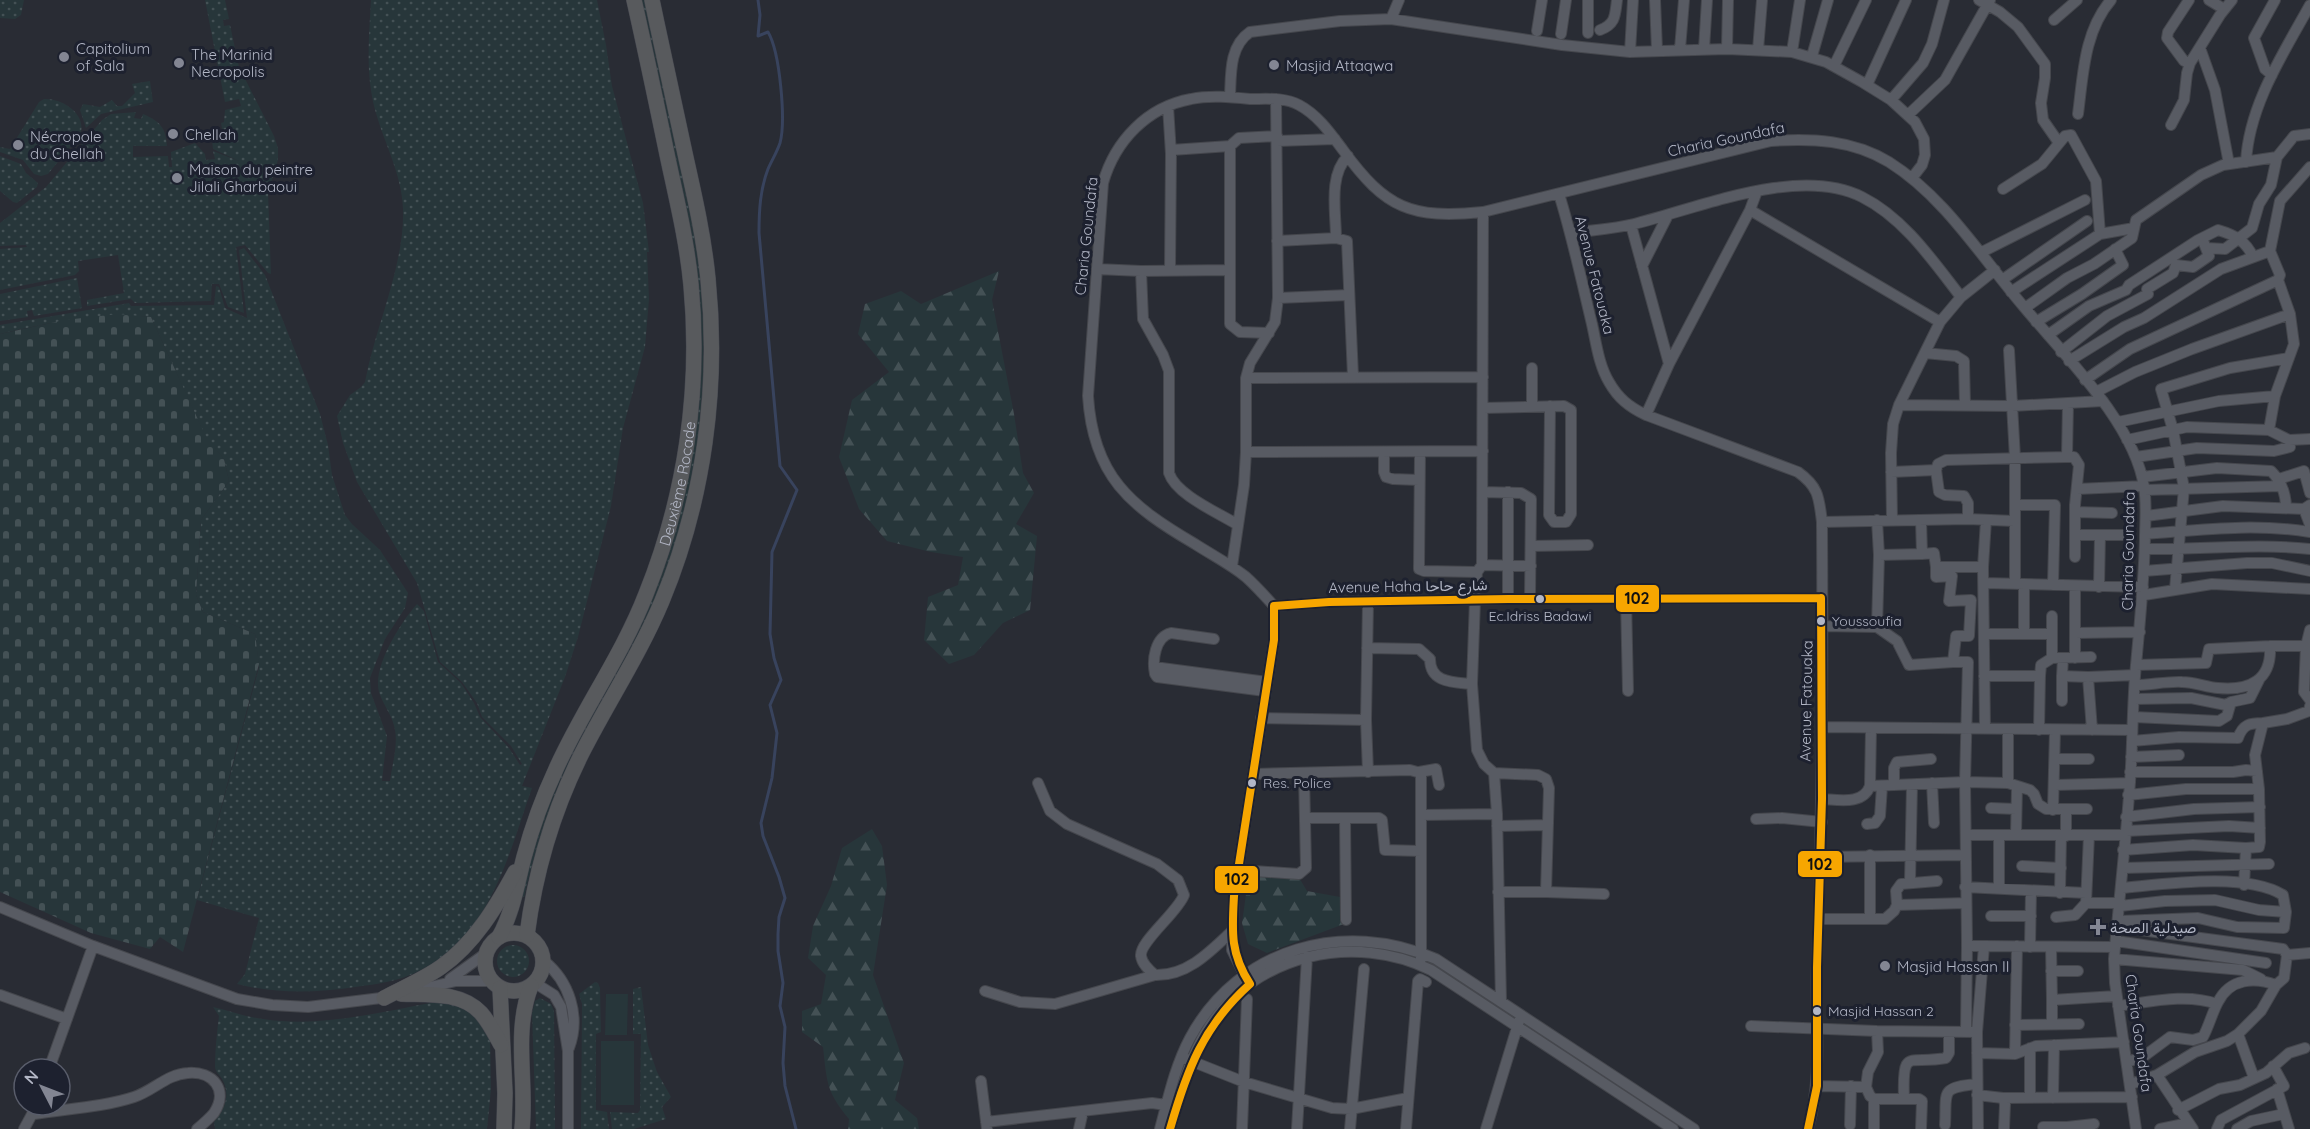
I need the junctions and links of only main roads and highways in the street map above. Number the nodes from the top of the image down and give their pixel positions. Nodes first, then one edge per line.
1 (634, 0) edge
2 (652, 0) edge
3 (525, 854) junction
4 (527, 935) junction
5 (499, 937) junction
6 (533, 984) junction
7 (496, 985) junction
8 (401, 994) road end
9 (384, 998) road end
10 (503, 1049) junction
11 (503, 1125) edge
12 (522, 1129) edge

1 - 3 highway, Deuxième Rocade
2 - 4 highway, Deuxième Rocade
3 - 5 highway, Deuxième Rocade
3 - 9 highway
4 - 5 highway
4 - 6 highway
5 - 7 highway
6 - 7 highway
6 - 12 highway
7 - 10 highway
8 - 10 highway
10 - 11 highway

